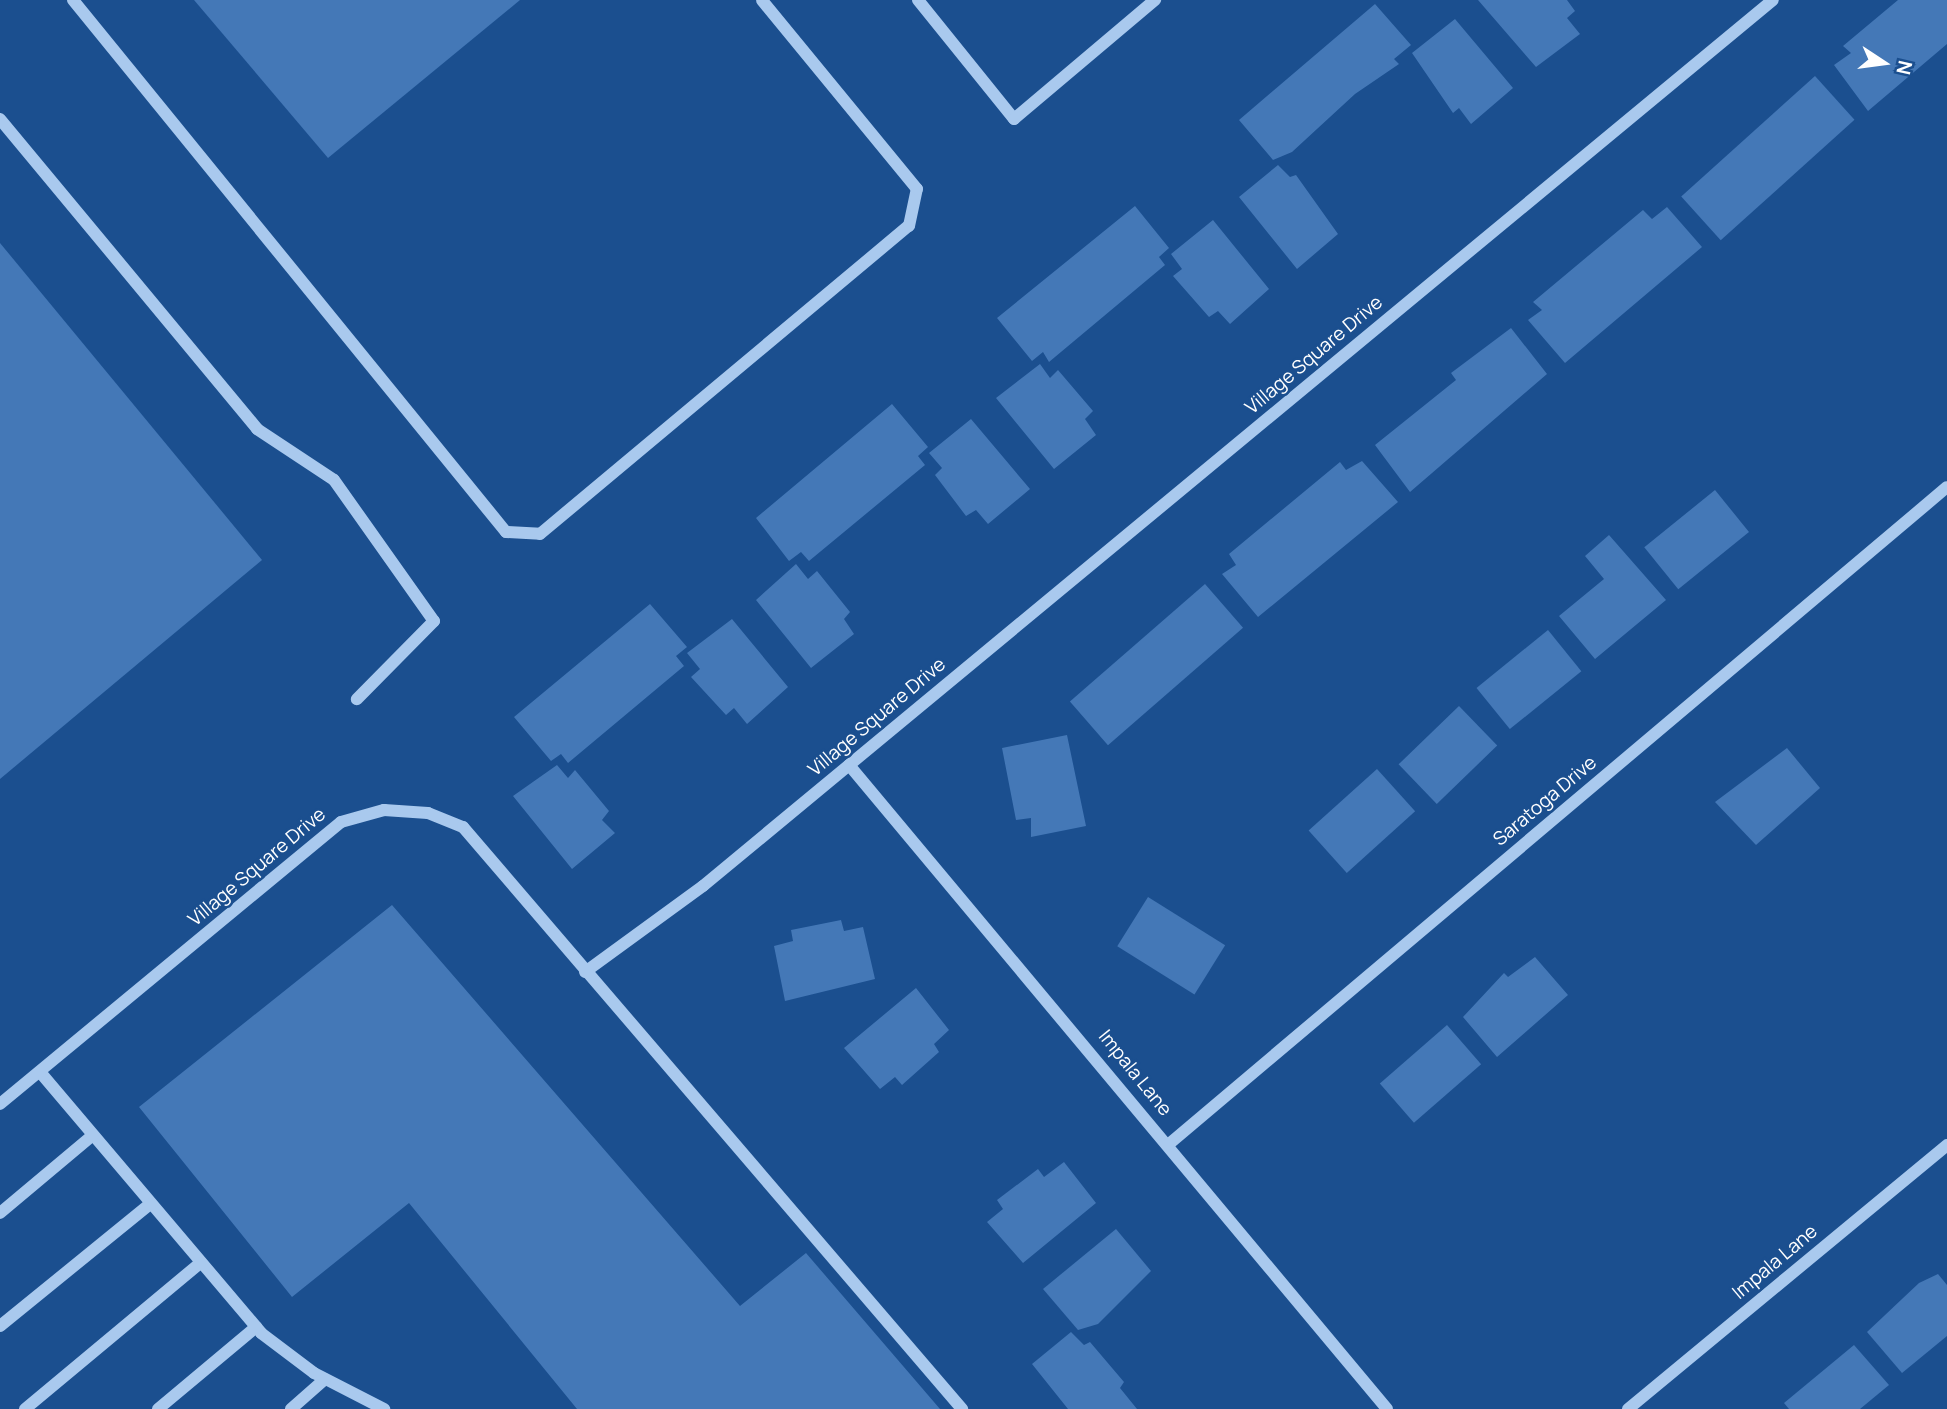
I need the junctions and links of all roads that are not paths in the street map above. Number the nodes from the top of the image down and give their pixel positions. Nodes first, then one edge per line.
1 (73, 0) edge
2 (762, 0) edge
3 (918, 0) edge
4 (1155, 0) edge
5 (1773, 0) edge
6 (0, 119) edge
7 (1947, 487) edge
8 (357, 699) dead end
9 (849, 765) junction
10 (585, 972) junction
11 (40, 1072) junction
12 (0, 1104) edge
13 (93, 1135) junction
14 (1169, 1144) junction
15 (1947, 1145) edge
16 (150, 1203) junction
17 (0, 1213) edge
18 (200, 1263) junction
19 (0, 1326) edge
20 (256, 1327) junction
21 (325, 1379) junction
22 (25, 1409) edge
23 (158, 1409) edge
24 (291, 1409) edge
25 (384, 1409) edge
26 (962, 1409) edge
27 (1387, 1409) edge
28 (1628, 1409) edge

1 - 2 street
3 - 4 street
5 - 9 street, Village Square Drive
6 - 8 street
7 - 14 street, Saratoga Drive
9 - 10 street, Village Square Drive
9 - 14 street, Impala Lane
10 - 11 street, Village Square Drive
10 - 26 street
11 - 12 street, Village Square Drive
11 - 13 street
13 - 16 street
13 - 17 street
14 - 27 street, Impala Lane
15 - 28 street, Impala Lane
16 - 18 street
16 - 19 street
18 - 20 street
18 - 22 street
20 - 21 street
20 - 23 street
21 - 24 street
21 - 25 street

